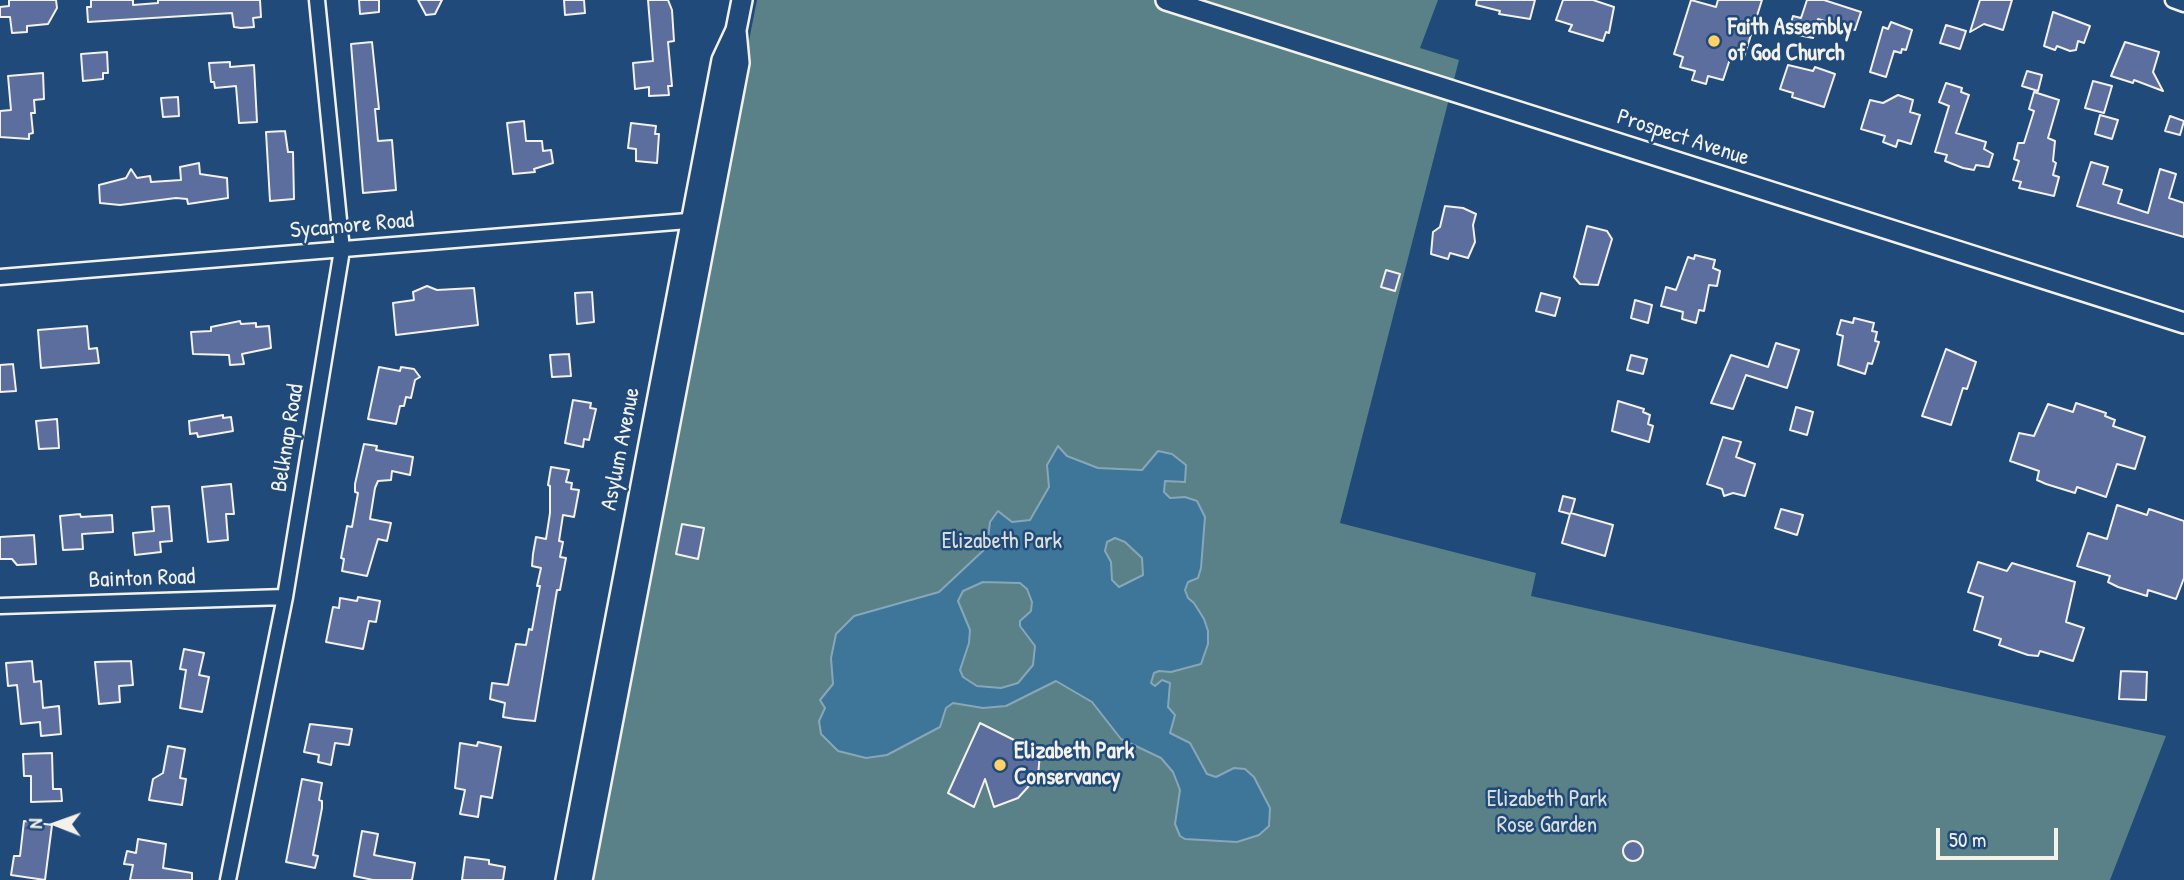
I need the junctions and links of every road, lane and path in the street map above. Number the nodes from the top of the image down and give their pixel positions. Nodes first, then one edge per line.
1 (317, 0) edge
2 (742, 0) edge
3 (1166, 0) edge
4 (2173, 0) edge
5 (2184, 4) edge
6 (700, 220) junction
7 (342, 250) junction
8 (0, 277) edge
9 (2184, 323) edge
10 (285, 597) junction
11 (0, 606) edge
12 (228, 880) edge
13 (566, 880) edge
14 (582, 880) edge

1 - 7 street, Belknap Road
2 - 6 main road, Asylum Avenue
3 - 9 main road, Prospect Avenue
4 - 5 street
6 - 7 street, Sycamore Road
6 - 13 main road, Asylum Avenue
6 - 14 main road, Asylum Avenue
7 - 8 street, Sycamore Road
7 - 10 street, Belknap Road
10 - 11 street, Bainton Road
10 - 12 street, Belknap Road

